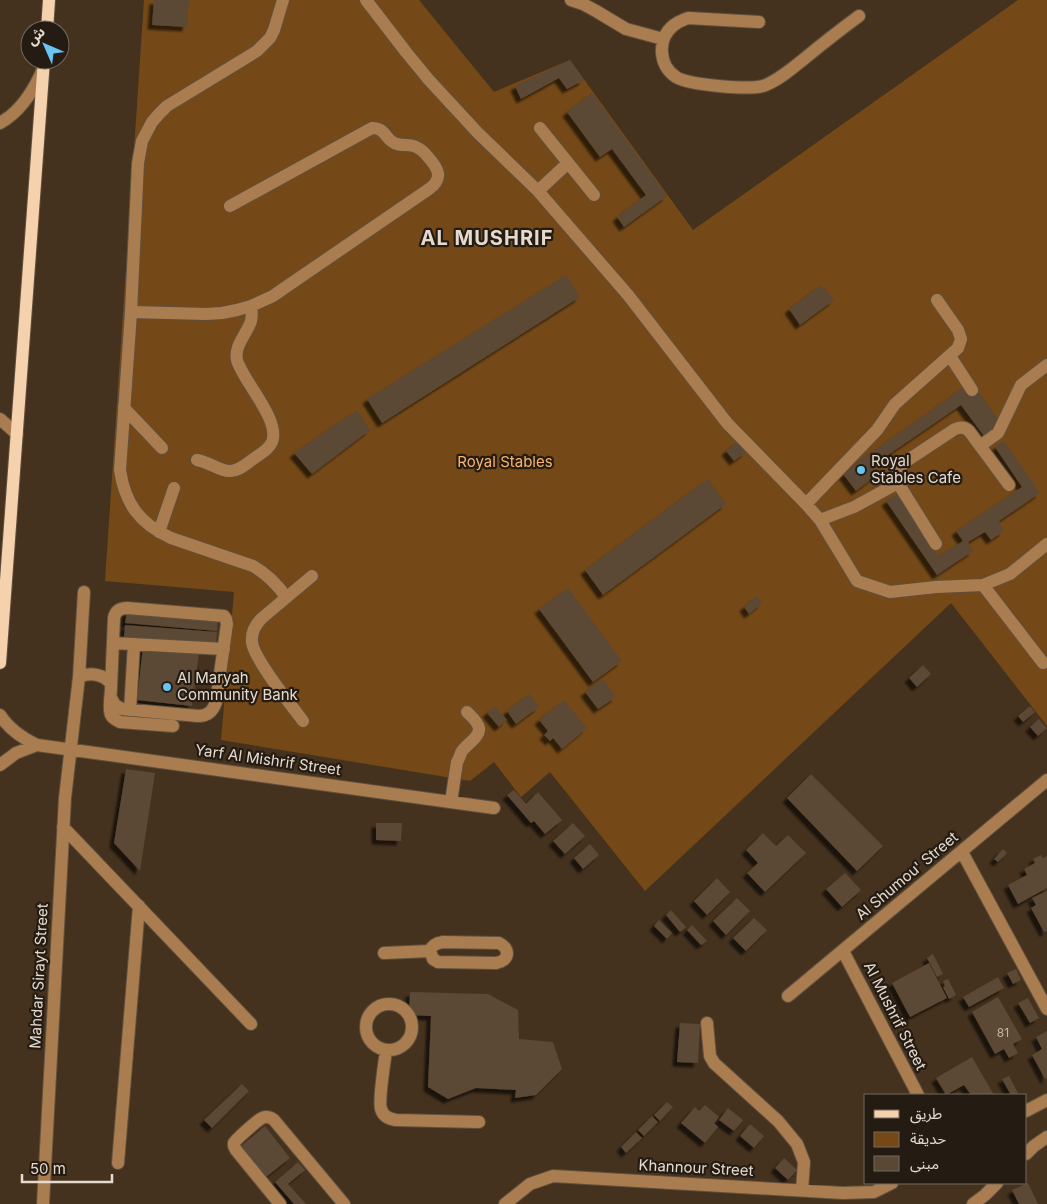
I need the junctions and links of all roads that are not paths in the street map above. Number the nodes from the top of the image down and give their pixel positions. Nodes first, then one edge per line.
1 (48, 0) edge
2 (283, 0) edge
3 (366, 0) edge
4 (572, 0) edge
5 (859, 16) dead end
6 (47, 20) edge
7 (759, 22) dead end
8 (663, 39) junction
9 (41, 70) edge
10 (43, 70) edge
11 (0, 123) edge
12 (540, 128) dead end
13 (568, 163) junction
14 (538, 191) junction
15 (594, 195) dead end
16 (230, 206) dead end
17 (937, 300) dead end
18 (251, 306) junction
19 (131, 312) junction
20 (950, 356) junction
21 (1047, 365) edge
22 (972, 390) dead end
23 (124, 408) junction
24 (0, 420) edge
25 (17, 434) junction
26 (980, 446) junction
27 (162, 448) dead end
28 (197, 460) dead end
29 (898, 483) junction
30 (1009, 485) dead end
31 (174, 488) dead end
32 (806, 504) junction
33 (820, 520) junction
34 (159, 532) junction
35 (936, 544) dead end
36 (1047, 544) edge
37 (312, 576) dead end
38 (983, 585) junction
39 (84, 592) dead end
40 (286, 597) junction
41 (113, 643) junction
42 (134, 644) junction
43 (224, 649) junction
44 (0, 663) edge
45 (112, 663) junction
46 (1044, 663) dead end
47 (79, 672) junction
48 (112, 684) junction
49 (111, 698) junction
50 (130, 710) junction
51 (467, 712) dead end
52 (0, 715) edge
53 (303, 721) dead end
54 (173, 726) dead end
55 (36, 745) junction
56 (70, 750) junction
57 (0, 765) edge
58 (1047, 780) edge
59 (451, 802) junction
60 (494, 808) dead end
61 (63, 827) junction
62 (962, 852) junction
63 (140, 906) junction
64 (430, 951) junction
65 (843, 951) junction
66 (384, 953) dead end
67 (788, 996) dead end
68 (1047, 1009) edge
69 (707, 1023) dead end
70 (252, 1024) dead end
71 (386, 1050) dead end
72 (917, 1094) edge
73 (1047, 1100) edge
74 (1027, 1110) edge
75 (479, 1122) dead end
76 (1047, 1137) edge
77 (1027, 1153) edge
78 (118, 1163) dead end
79 (891, 1184) edge
80 (996, 1184) edge
81 (802, 1190) junction
82 (874, 1198) edge
83 (43, 1204) edge
84 (280, 1204) edge
85 (344, 1204) edge
86 (505, 1204) edge
87 (973, 1204) edge

1 - 6 main road
2 - 19 street
3 - 14 street
4 - 8 street
5 - 8 street
7 - 8 street
9 - 11 street
10 - 25 main road
12 - 13 street
13 - 14 street
13 - 15 street
14 - 32 street
16 - 18 street
17 - 20 street
18 - 19 street
18 - 28 street
19 - 23 street
20 - 22 street
20 - 32 street
21 - 26 street
23 - 27 street
23 - 34 street
24 - 25 street
25 - 44 main road
26 - 29 street
26 - 30 street
29 - 33 street
29 - 35 street
31 - 34 street
32 - 33 street
33 - 38 street
34 - 40 street
36 - 38 street
37 - 40 street
38 - 46 street
39 - 47 street, Mahdar Sirayt Street
40 - 53 street
41 - 42 street
41 - 43 street
41 - 45 street
42 - 43 street
42 - 50 street
43 - 50 street
45 - 47 street
45 - 48 street
47 - 48 street
47 - 56 street, Mahdar Sirayt Street
48 - 49 street
49 - 50 street
49 - 54 street
51 - 59 street
52 - 55 street, Yarf Al Mishrif Street
55 - 56 street, Yarf Al Mishrif Street
55 - 57 street
56 - 59 street, Yarf Al Mishrif Street
56 - 61 street, Mahdar Sirayt Street
58 - 62 street, Al Shumou' Street
59 - 60 street, Yarf Al Mishrif Street
61 - 63 street
61 - 83 street, Mahdar Sirayt Street
62 - 65 street, Al Shumou' Street
62 - 68 street
63 - 70 street
63 - 78 street
64 - 64 street
64 - 66 street
65 - 67 street, Al Shumou' Street
65 - 72 street, Al Mushrif Street
69 - 81 street
71 - 75 street
73 - 74 street
76 - 77 street
79 - 82 street, Khannour Street
80 - 87 street
81 - 82 street, Khannour Street
81 - 86 street, Khannour Street
84 - 85 street

